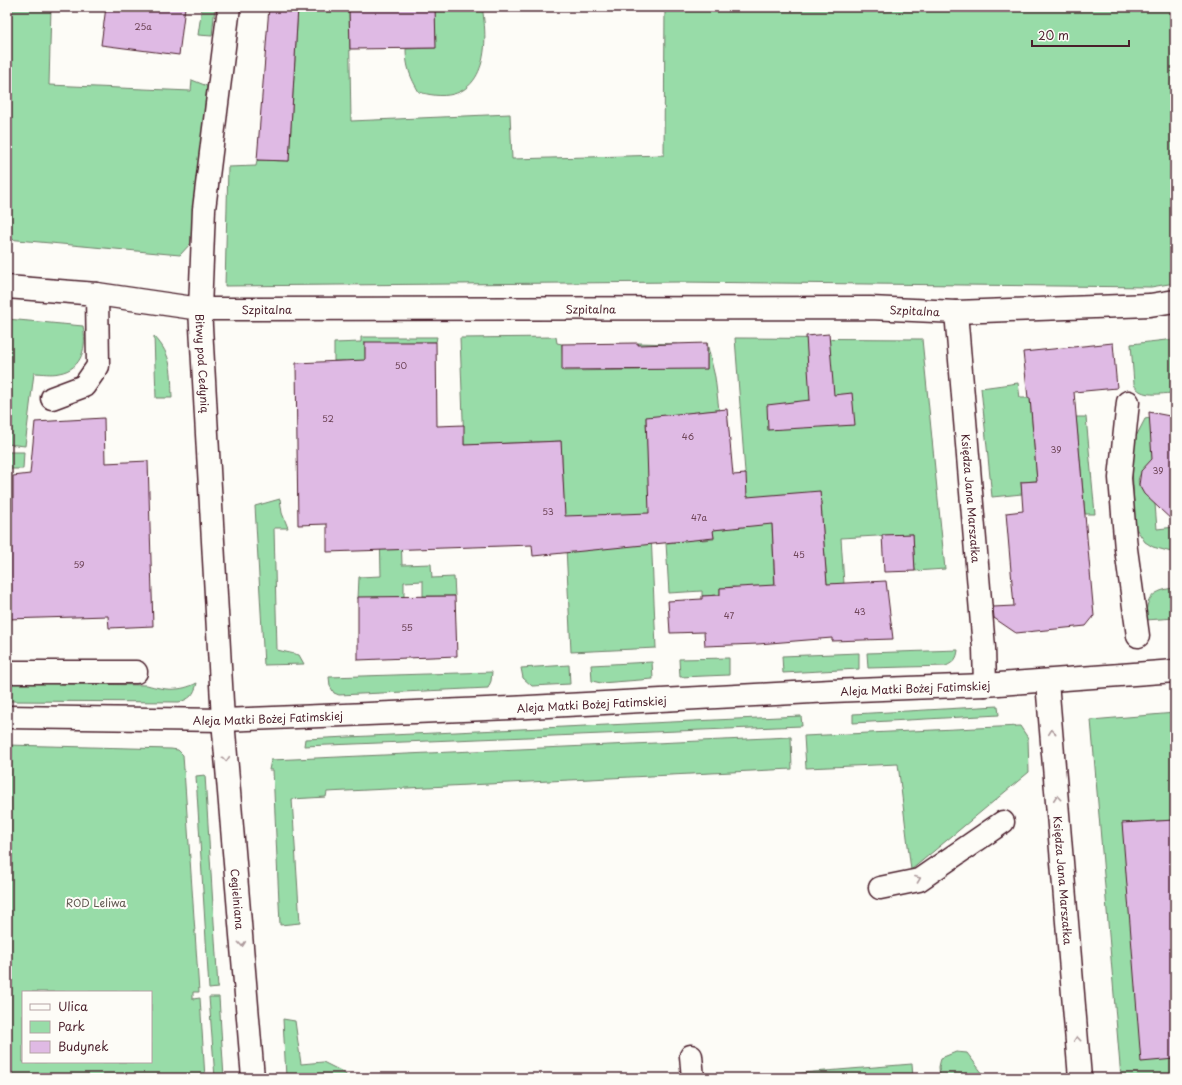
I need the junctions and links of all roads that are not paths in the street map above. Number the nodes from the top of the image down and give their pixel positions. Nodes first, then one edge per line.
1 (229, 7) edge
2 (7, 287) edge
3 (96, 294) junction
4 (1175, 301) edge
5 (200, 309) junction
6 (956, 312) junction
7 (52, 398) dead end
8 (1128, 402) dead end
9 (1138, 636) dead end
10 (1175, 671) edge
11 (7, 672) edge
12 (136, 672) dead end
13 (1047, 682) junction
14 (985, 685) junction
15 (7, 717) edge
16 (223, 720) junction
17 (1003, 822) dead end
18 (880, 888) dead end
19 (691, 1056) dead end
20 (253, 1078) edge
21 (693, 1078) edge
22 (1080, 1078) edge

1 - 5 street, Bitwy pod Cedynią
2 - 3 street, Szpitalna
3 - 5 street, Szpitalna
3 - 7 street
4 - 6 street, Szpitalna
5 - 6 street, Szpitalna
5 - 16 street, Bitwy pod Cedynią
6 - 14 street, Księdza Jana Marszałka
8 - 9 street
10 - 13 street, Aleja Matki Bożej Fatimskiej
11 - 12 street
13 - 14 street, Aleja Matki Bożej Fatimskiej
22 -> 13 street, Księdza Jana Marszałka
14 - 16 street, Aleja Matki Bożej Fatimskiej
15 - 16 street, Aleja Matki Bożej Fatimskiej
16 -> 20 street, Cegielniana
18 -> 17 street
19 - 21 street

